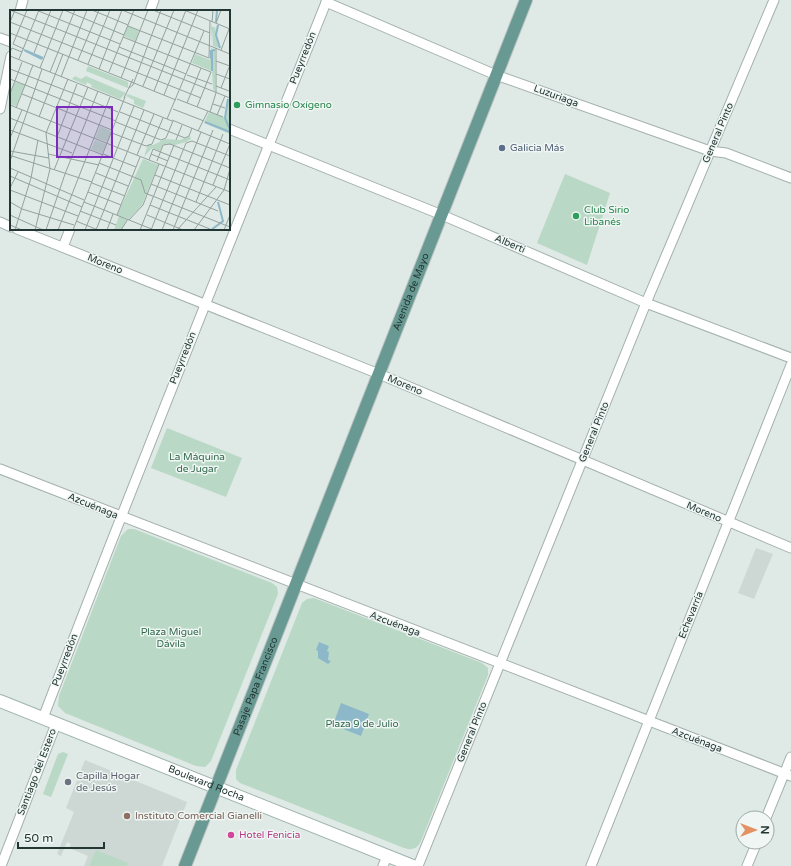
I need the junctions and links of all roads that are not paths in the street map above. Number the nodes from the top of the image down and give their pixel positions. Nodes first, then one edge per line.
1 (23, 0) edge
2 (154, 0) edge
3 (526, 0) edge
4 (774, 0) edge
5 (327, 1) edge
6 (20, 10) edge
7 (150, 10) edge
8 (0, 38) edge
9 (10, 42) edge
10 (10, 61) edge
11 (496, 75) junction
12 (0, 109) edge
13 (230, 129) edge
14 (268, 144) junction
15 (710, 151) junction
16 (791, 178) edge
17 (442, 215) junction
18 (0, 222) edge
19 (10, 227) edge
20 (20, 230) edge
21 (70, 230) edge
22 (63, 247) junction
23 (646, 303) junction
24 (204, 304) junction
25 (791, 358) edge
26 (791, 365) edge
27 (380, 374) junction
28 (583, 460) junction
29 (0, 469) edge
30 (120, 517) junction
31 (728, 522) junction
32 (791, 548) edge
33 (295, 584) junction
34 (500, 663) junction
35 (0, 701) edge
36 (43, 718) junction
37 (648, 721) junction
38 (56, 724) junction
39 (791, 757) edge
40 (788, 775) edge
41 (215, 788) junction
42 (770, 810) edge
43 (754, 850) edge
44 (385, 861) edge
45 (1, 866) edge
46 (185, 866) edge
47 (413, 866) edge
48 (418, 866) edge
49 (590, 866) edge
50 (747, 866) edge

1 - 6 street
2 - 7 street
3 - 11 main road, Avenida de Mayo
4 - 15 street, General Pinto
5 - 11 street, Luzuriaga
5 - 14 street, Pueyrredón
8 - 9 street
10 - 12 street
11 - 15 street, Luzuriaga
11 - 17 main road, Avenida de Mayo
13 - 14 street, Alberti
14 - 17 street, Alberti
14 - 24 street, Pueyrredón
15 - 16 street, Luzuriaga
15 - 23 street, General Pinto
17 - 23 street, Alberti
17 - 27 main road, Avenida de Mayo
18 - 19 street
20 - 22 street, Moreno
21 - 22 street
22 - 24 street, Moreno
23 - 25 street, Alberti
23 - 28 street, General Pinto
24 - 27 street, Moreno
24 - 30 street, Pueyrredón
26 - 31 street, Echevarría
27 - 28 street, Moreno
27 - 33 main road, Avenida de Mayo
28 - 31 street, Moreno
28 - 34 street, General Pinto
29 - 30 street, Azcuénaga
30 - 33 street, Azcuénaga
30 - 36 street, Pueyrredón
31 - 32 street, Moreno
31 - 37 street, Echevarría
33 - 34 street, Azcuénaga
33 - 41 main road, Pasaje Papa Francisco
34 - 37 street, Azcuénaga
34 - 48 street, General Pinto
35 - 36 main road, Boulevard Rocha
36 - 38 main road, Boulevard Rocha
37 - 40 street, Azcuénaga
37 - 49 street, Echevarría
38 - 41 main road, Boulevard Rocha
38 - 45 street, Santiago del Estero
39 - 40 street
40 - 42 street
41 - 44 main road, Boulevard Rocha
41 - 46 main road, Pasaje Papa Francisco
43 - 50 street
44 - 47 main road, Boulevard Rocha

